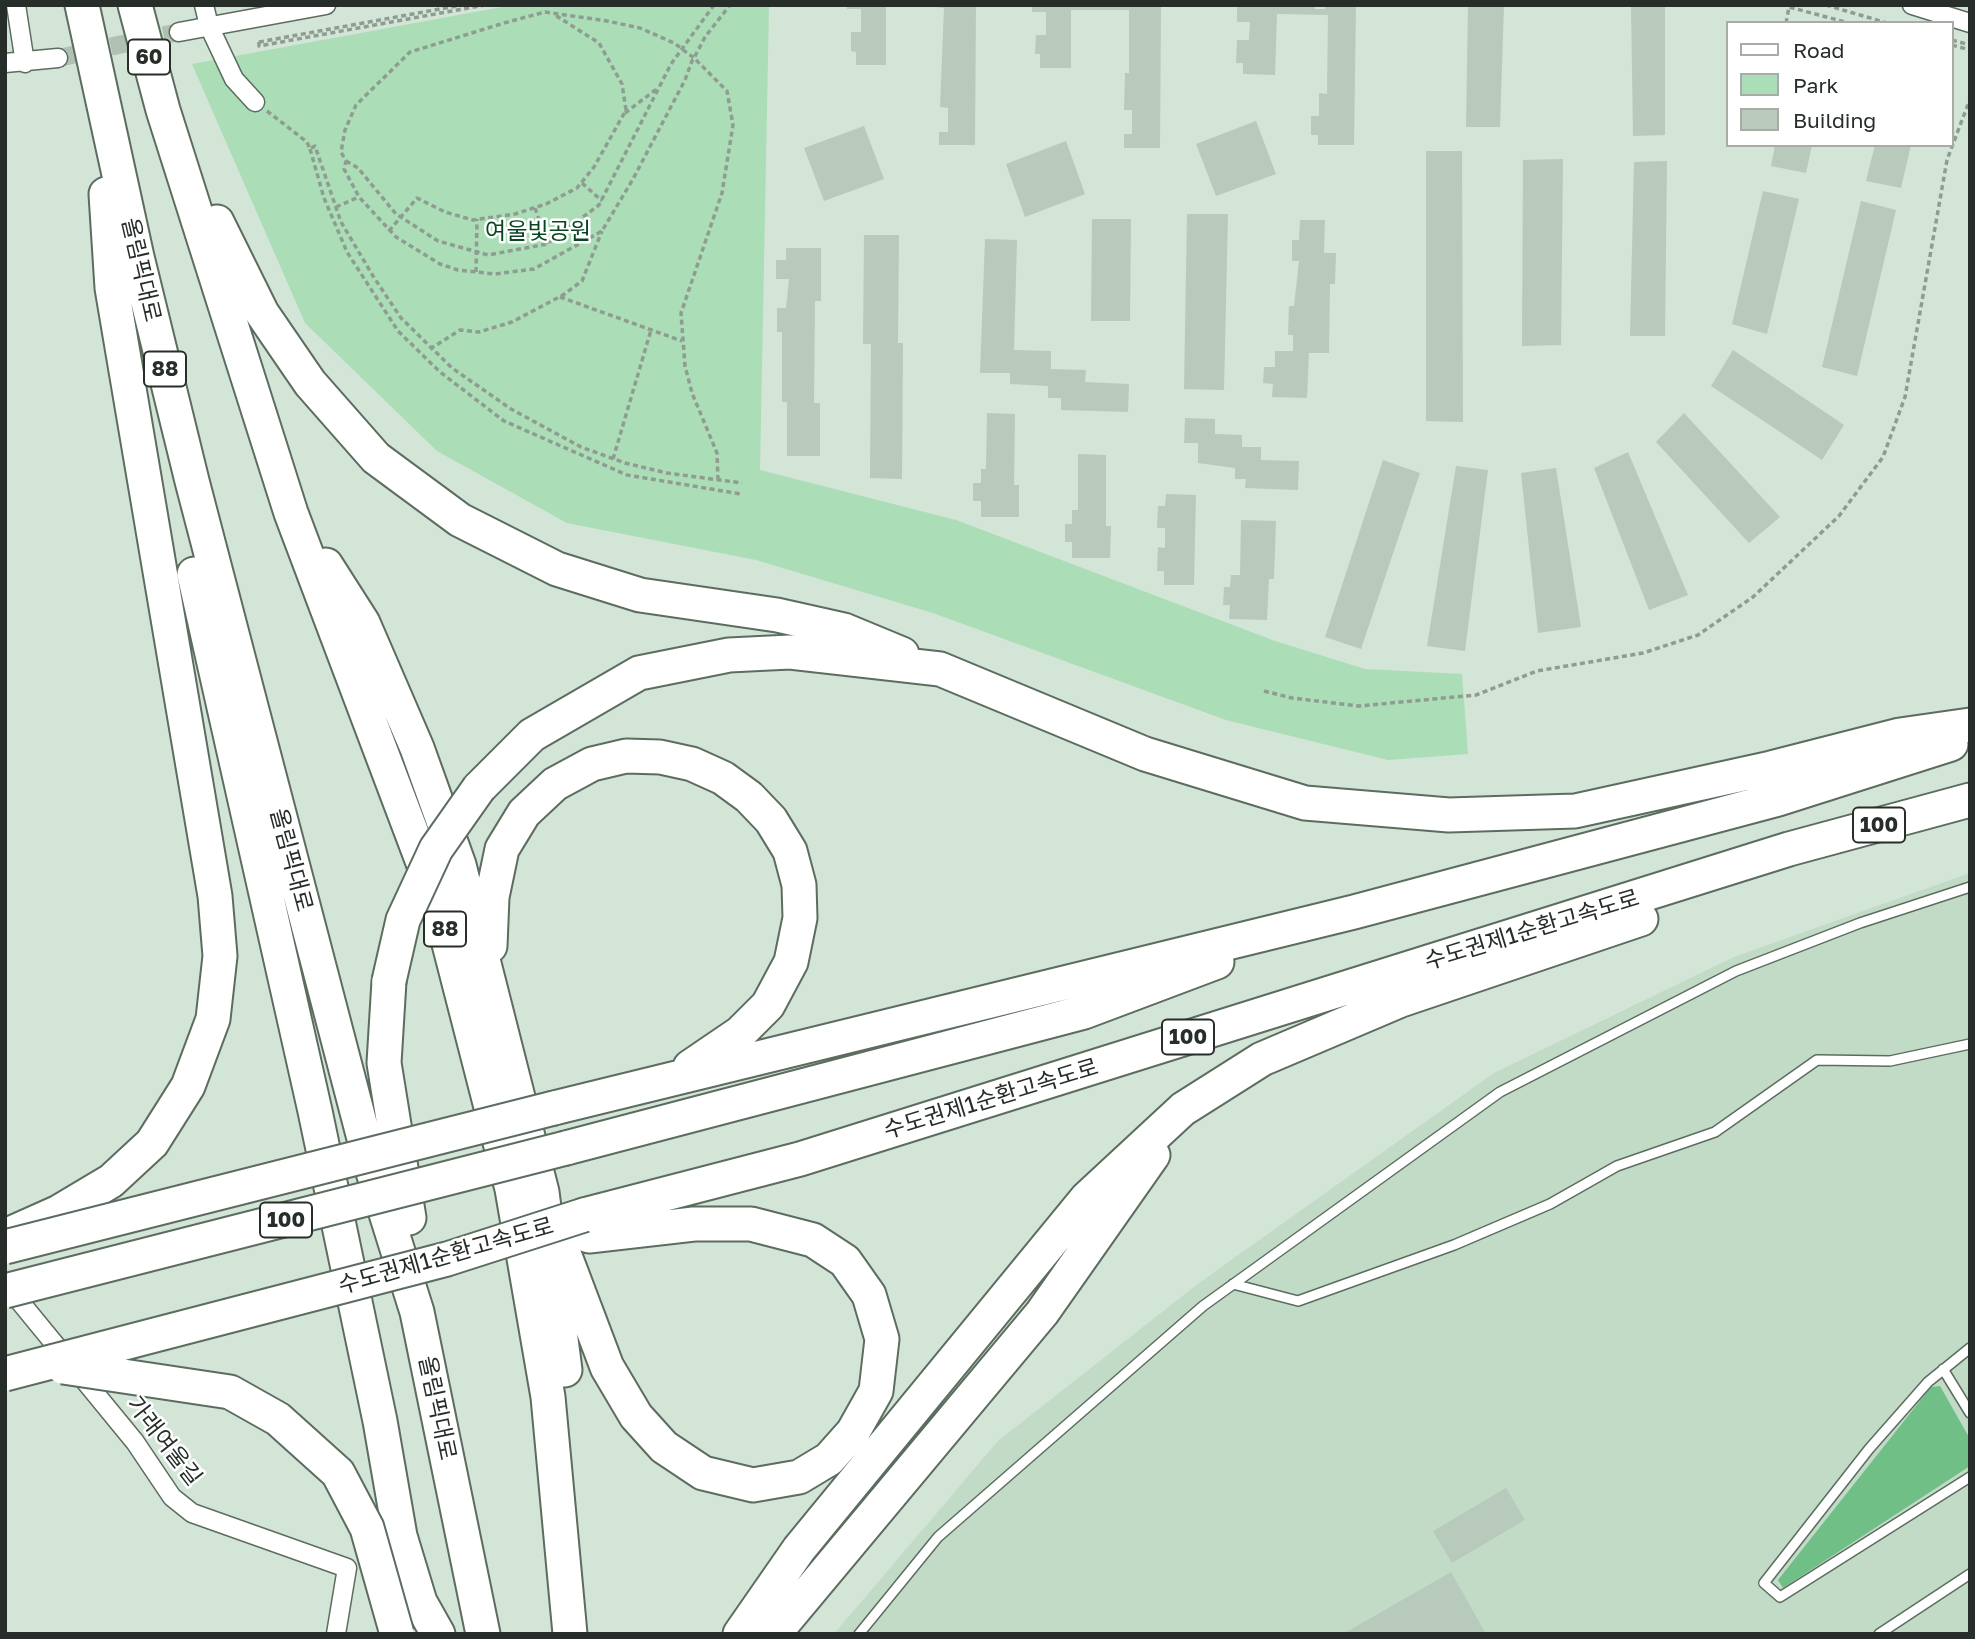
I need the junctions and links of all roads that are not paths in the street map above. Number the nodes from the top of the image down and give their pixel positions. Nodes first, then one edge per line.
1 (16, 5) edge
2 (82, 5) edge
3 (135, 5) edge
4 (204, 5) edge
5 (326, 5) edge
6 (1912, 5) edge
7 (1970, 23) edge
8 (209, 26) junction
9 (178, 32) tunnel mouth
10 (58, 58) tunnel mouth
11 (5, 63) edge
12 (25, 63) junction
13 (99, 86) junction
14 (255, 102) road end
15 (163, 110) junction
16 (137, 257) junction
17 (291, 513) junction
18 (940, 669) junction
19 (1970, 725) edge
20 (1970, 738) edge
21 (1970, 800) edge
22 (1789, 849) junction
23 (1970, 887) edge
24 (1354, 912) junction
25 (489, 983) junction
26 (1970, 1044) edge
27 (672, 1079) junction
28 (1183, 1109) junction
29 (542, 1192) junction
30 (587, 1226) junction
31 (5, 1236) edge
32 (5, 1247) edge
33 (5, 1284) edge
34 (1233, 1284) junction
35 (5, 1291) edge
36 (417, 1312) junction
37 (1970, 1348) edge
38 (43, 1366) junction
39 (1943, 1369) junction
40 (5, 1374) edge
41 (1970, 1413) edge
42 (1970, 1477) edge
43 (1970, 1574) edge
44 (567, 1592) junction
45 (336, 1634) edge
46 (397, 1634) edge
47 (438, 1634) edge
48 (483, 1634) edge
49 (570, 1634) edge
50 (740, 1634) edge
51 (774, 1634) edge
52 (859, 1634) edge
53 (1880, 1634) edge

1 - 12 street
2 - 13 highway, 60
3 - 15 highway, 60
4 - 8 street
5 - 8 street
6 - 7 street
8 - 9 street
8 - 14 street
10 - 12 street
11 - 12 street
13 - 16 highway, 올림픽대로 / 88
13 - 31 highway
15 - 17 highway, 88
15 - 18 highway
16 - 36 highway, 올림픽대로 / 88
16 - 47 highway
17 - 25 highway
17 - 44 highway, 88
18 - 19 highway
18 - 36 highway, bridge
20 - 24 highway, 100
21 - 22 highway, 수도권제1순환고속도로 / 100
22 - 28 highway
22 - 30 highway, 수도권제1순환고속도로 / 100
23 - 34 lane
24 - 27 highway, 100
24 - 35 highway, 100, bridge
25 - 27 highway
25 - 29 highway
26 - 34 lane
27 - 32 highway, 100, bridge
28 - 50 highway
28 - 51 highway
29 - 30 highway
29 - 44 highway
30 - 38 highway, 수도권제1순환고속도로, bridge
33 - 45 street, 가래여울길
34 - 52 lane
36 - 48 highway, 올림픽대로 / 88
37 - 39 lane
38 - 40 highway, 수도권제1순환고속도로, bridge
38 - 46 highway, bridge
39 - 41 lane
39 - 42 lane
43 - 53 lane
44 - 49 highway, 88

